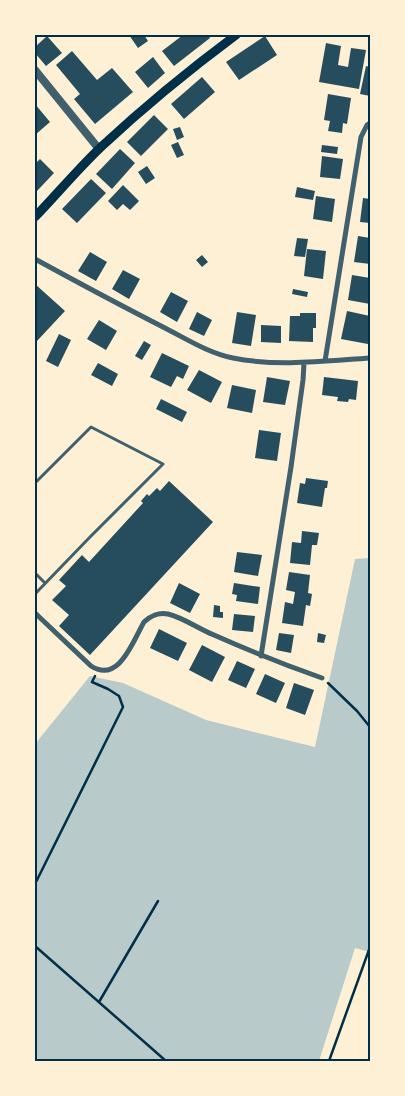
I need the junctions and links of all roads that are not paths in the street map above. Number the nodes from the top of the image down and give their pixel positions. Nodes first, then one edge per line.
1 (236, 35) edge
2 (35, 70) edge
3 (370, 123) edge
4 (99, 149) junction
5 (35, 217) edge
6 (35, 259) edge
7 (370, 358) edge
8 (326, 361) junction
9 (304, 362) junction
10 (35, 483) edge
11 (35, 573) edge
12 (45, 583) junction
13 (35, 594) edge
14 (35, 613) edge
15 (261, 656) junction
16 (322, 678) road end

1 - 4 main road
2 - 4 street
3 - 8 street
4 - 5 main road
6 - 9 street
7 - 8 street
8 - 9 street
9 - 15 street
10 - 12 lane
11 - 12 lane
12 - 13 lane
14 - 15 street
15 - 16 street

